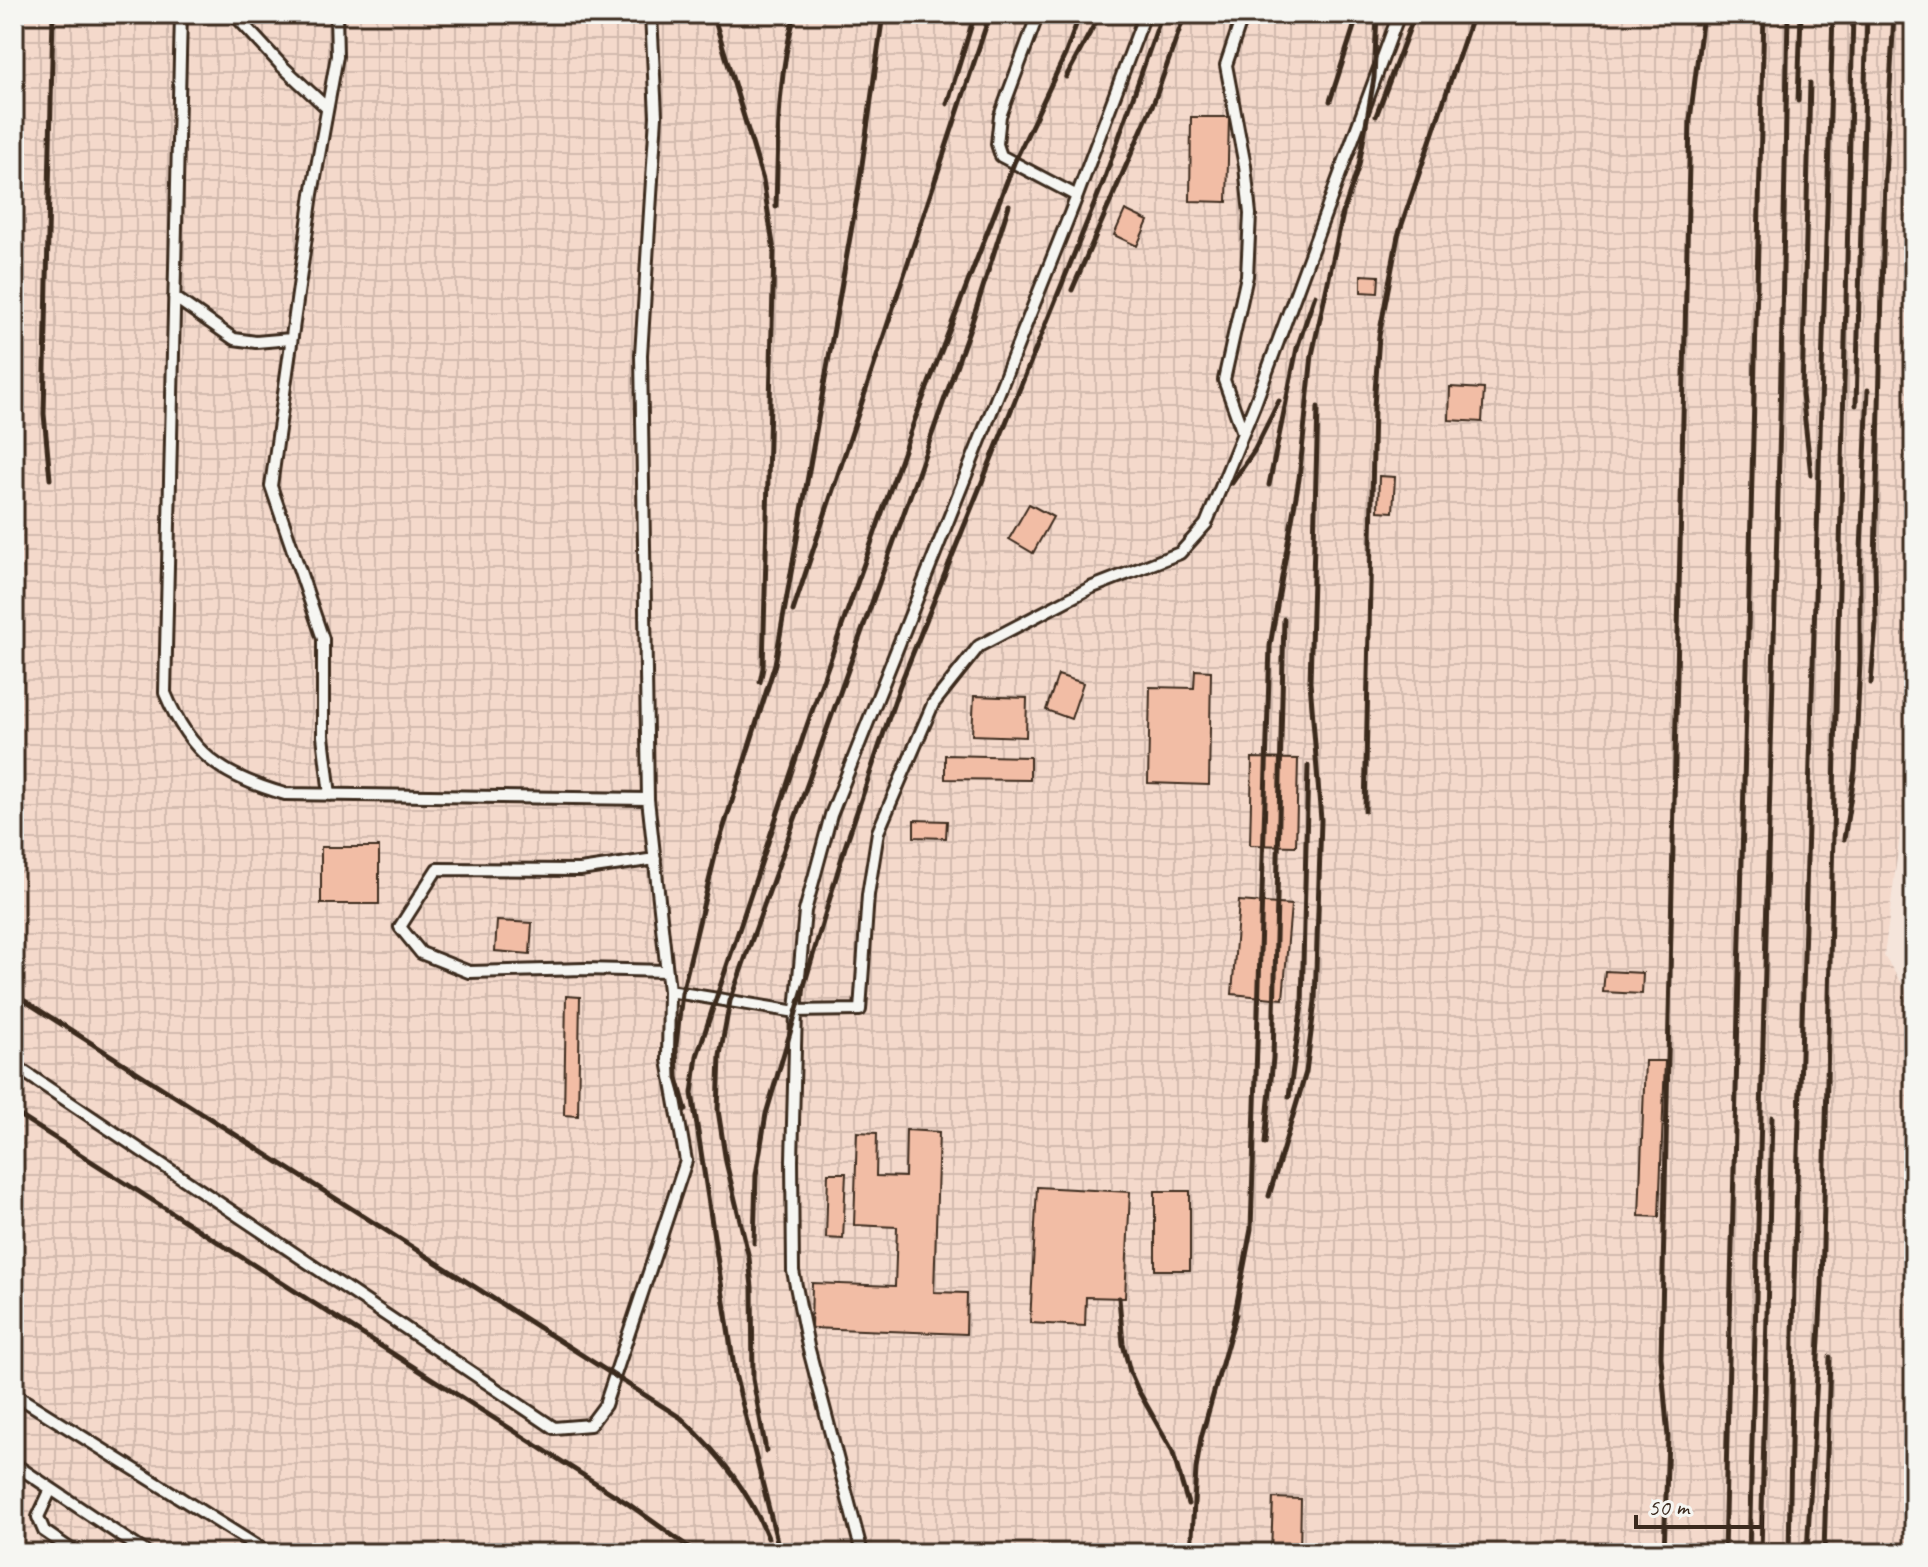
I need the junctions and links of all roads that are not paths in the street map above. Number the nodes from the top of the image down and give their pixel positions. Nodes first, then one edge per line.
1 (181, 14) edge
2 (234, 14) edge
3 (336, 14) edge
4 (651, 14) edge
5 (1038, 14) edge
6 (1145, 14) edge
7 (1247, 14) edge
8 (1399, 14) edge
9 (327, 108) junction
10 (1077, 196) junction
11 (174, 297) junction
12 (291, 339) junction
13 (1243, 433) junction
14 (330, 795) junction
15 (648, 799) junction
16 (655, 859) junction
17 (667, 971) junction
18 (669, 991) junction
19 (796, 1011) junction
20 (14, 1065) edge
21 (14, 1394) edge
22 (14, 1464) edge
23 (51, 1489) junction
24 (76, 1553) edge
25 (147, 1553) edge
26 (268, 1553) edge
27 (862, 1553) edge

1 - 11 lane
2 - 9 lane
3 - 9 lane
4 - 15 lane
5 - 10 lane
6 - 10 lane
7 - 13 lane
8 - 13 lane
9 - 12 lane
10 - 19 lane
11 - 12 lane
11 - 14 lane
12 - 14 lane
13 - 19 lane
14 - 15 lane
15 - 16 lane
16 - 17 lane
16 - 17 lane
17 - 18 lane
18 - 19 lane
18 - 20 lane
19 - 27 lane
21 - 26 lane
22 - 23 lane
23 - 24 lane
23 - 25 lane

